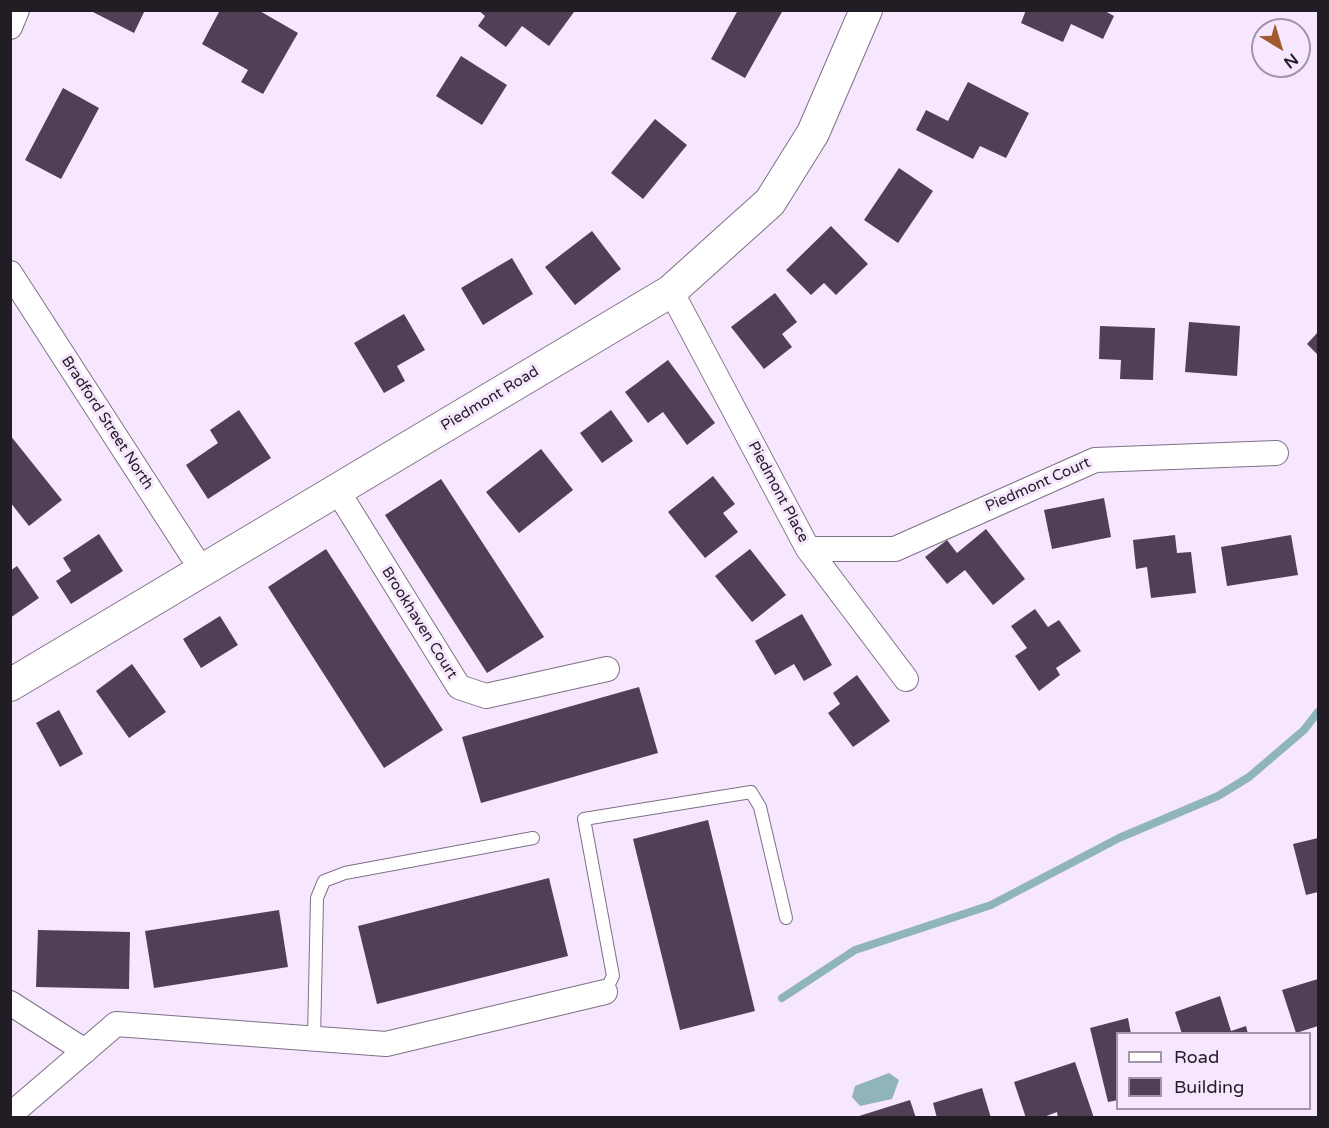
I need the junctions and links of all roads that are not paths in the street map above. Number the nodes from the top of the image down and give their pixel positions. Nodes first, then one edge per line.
1 (17, 10) edge
2 (866, 10) edge
3 (10, 27) edge
4 (10, 273) edge
5 (671, 291) junction
6 (1276, 453) dead end
7 (337, 490) junction
8 (808, 549) junction
9 (202, 572) junction
10 (607, 669) dead end
11 (906, 679) dead end
12 (10, 685) edge
13 (533, 838) dead end
14 (786, 918) dead end
15 (605, 992) joint
16 (10, 1002) edge
17 (314, 1038) junction
18 (85, 1051) junction
19 (10, 1115) edge

1 - 3 street
2 - 5 street, Piedmont Road
4 - 9 street, Bradford Street North
5 - 7 street, Piedmont Road
5 - 8 street, Piedmont Place
6 - 8 street, Piedmont Court
7 - 9 street, Piedmont Road
7 - 10 street, Brookhaven Court
8 - 11 street, Piedmont Place
9 - 12 street, Piedmont Road
13 - 17 lane
14 - 15 lane
15 - 17 street
16 - 18 street
17 - 18 street
18 - 19 street

